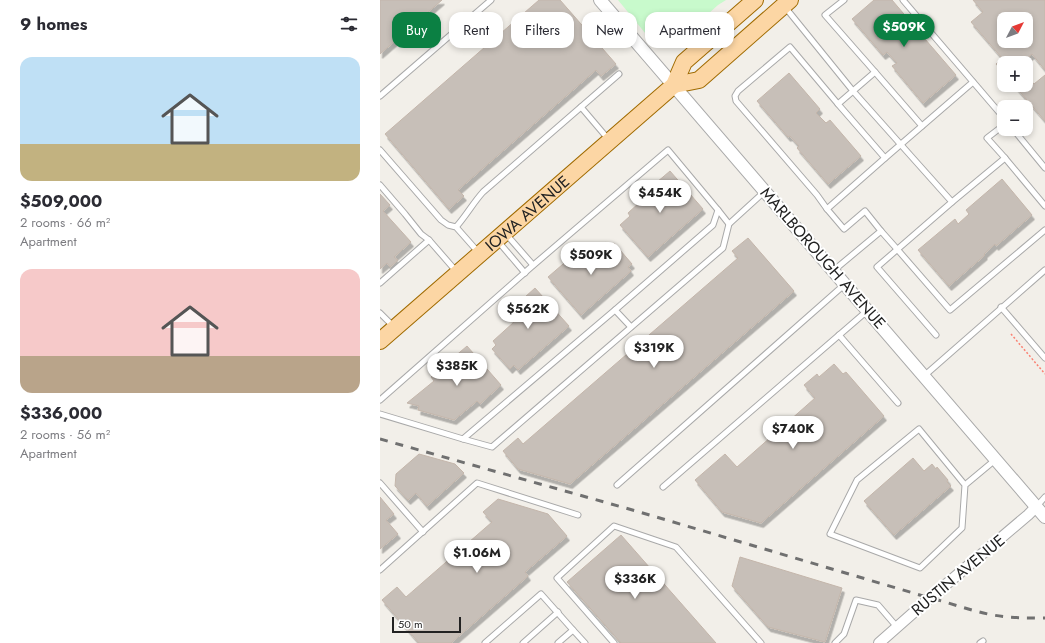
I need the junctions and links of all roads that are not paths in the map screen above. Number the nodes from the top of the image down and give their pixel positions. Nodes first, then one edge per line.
1 (491, 0) edge
2 (600, 0) edge
3 (755, 0) edge
4 (844, 0) edge
5 (903, 0) edge
6 (787, 3) edge
7 (874, 72) junction
8 (619, 74) dead end
9 (973, 82) junction
10 (674, 85) junction
11 (854, 91) junction
12 (380, 96) edge
13 (838, 104) junction
14 (581, 107) junction
15 (997, 110) edge
16 (922, 126) junction
17 (997, 130) edge
18 (1019, 136) edge
19 (610, 140) junction
20 (901, 144) junction
21 (380, 150) edge
22 (885, 158) junction
23 (1005, 158) junction
24 (1045, 168) edge
25 (380, 185) edge
26 (765, 192) junction
27 (952, 202) junction
28 (1045, 206) edge
29 (827, 209) junction
30 (718, 210) junction
31 (729, 224) junction
32 (456, 227) junction
33 (1045, 230) edge
34 (881, 231) junction
35 (501, 236) junction
36 (429, 240) junction
37 (897, 249) junction
38 (480, 254) junction
39 (533, 265) junction
40 (1045, 270) edge
41 (834, 271) junction
42 (458, 273) junction
43 (525, 273) junction
44 (380, 283) edge
45 (845, 284) junction
46 (1001, 307) junction
47 (615, 310) junction
48 (868, 311) junction
49 (380, 312) edge
50 (395, 328) junction
51 (631, 328) junction
52 (936, 335) dead end
53 (839, 336) junction
54 (380, 341) edge
55 (1045, 358) edge
56 (924, 376) junction
57 (380, 400) edge
58 (898, 403) dead end
59 (380, 414) edge
60 (463, 439) junction
61 (996, 460) junction
62 (380, 483) edge
63 (617, 485) dead end
64 (965, 485) junction
65 (663, 487) dead end
66 (1045, 497) edge
67 (1036, 507) junction
68 (578, 514) dead end
69 (1045, 517) edge
70 (423, 532) junction
71 (380, 570) edge
72 (558, 612) junction
73 (898, 627) junction
74 (573, 630) junction
75 (485, 643) edge
76 (523, 643) edge
77 (558, 643) edge
78 (585, 643) edge
79 (614, 643) edge
80 (761, 643) edge
81 (835, 643) edge
82 (879, 643) edge

1 - 12 lane
2 - 10 street, MARLBOROUGH AVENUE
3 - 10 main road, IOWA AVENUE
4 - 7 lane
5 - 9 lane
6 - 10 main road, IOWA AVENUE
6 - 11 lane
7 - 11 lane
7 - 16 lane
8 - 14 lane
9 - 15 lane
9 - 16 lane
10 - 19 main road, IOWA AVENUE
10 - 26 street, MARLBOROUGH AVENUE
11 - 13 lane
11 - 20 lane
13 - 22 lane
13 - 29 lane
14 - 19 lane
14 - 32 lane
16 - 20 lane
17 - 23 lane
18 - 24 lane
19 - 35 main road, IOWA AVENUE
20 - 22 lane
20 - 27 lane
21 - 32 lane
22 - 29 lane
23 - 27 lane
23 - 28 lane
25 - 36 lane
26 - 31 lane
26 - 41 street, MARLBOROUGH AVENUE
27 - 37 lane
29 - 34 lane
30 - 31 lane
30 - 39 lane
30 - 47 lane
31 - 51 lane
32 - 38 lane
33 - 37 lane
34 - 37 lane
34 - 41 lane
35 - 38 main road, IOWA AVENUE
35 - 39 lane
35 - 43 lane
36 - 42 lane
36 - 44 lane
37 - 52 lane
38 - 42 main road, IOWA AVENUE
39 - 43 lane
40 - 46 lane
41 - 45 street, MARLBOROUGH AVENUE
42 - 50 main road, IOWA AVENUE
43 - 57 lane
45 - 48 street, MARLBOROUGH AVENUE
45 - 63 lane
46 - 55 lane
46 - 56 lane
47 - 51 lane
47 - 60 lane
48 - 53 lane
48 - 56 street, MARLBOROUGH AVENUE
49 - 50 lane
50 - 54 main road, IOWA AVENUE
51 - 60 lane
53 - 58 lane
53 - 65 lane
56 - 61 street, MARLBOROUGH AVENUE
59 - 60 lane
61 - 64 lane
61 - 67 street, MARLBOROUGH AVENUE
62 - 70 lane
64 - 64 lane
66 - 67 lane
67 - 69 street, MARLBOROUGH AVENUE
67 - 73 street, RUSTIN AVENUE
68 - 70 lane
70 - 71 lane
72 - 74 lane
72 - 75 lane
72 - 76 lane
73 - 81 lane
73 - 82 street, RUSTIN AVENUE
74 - 77 lane
74 - 78 lane
79 - 80 lane

